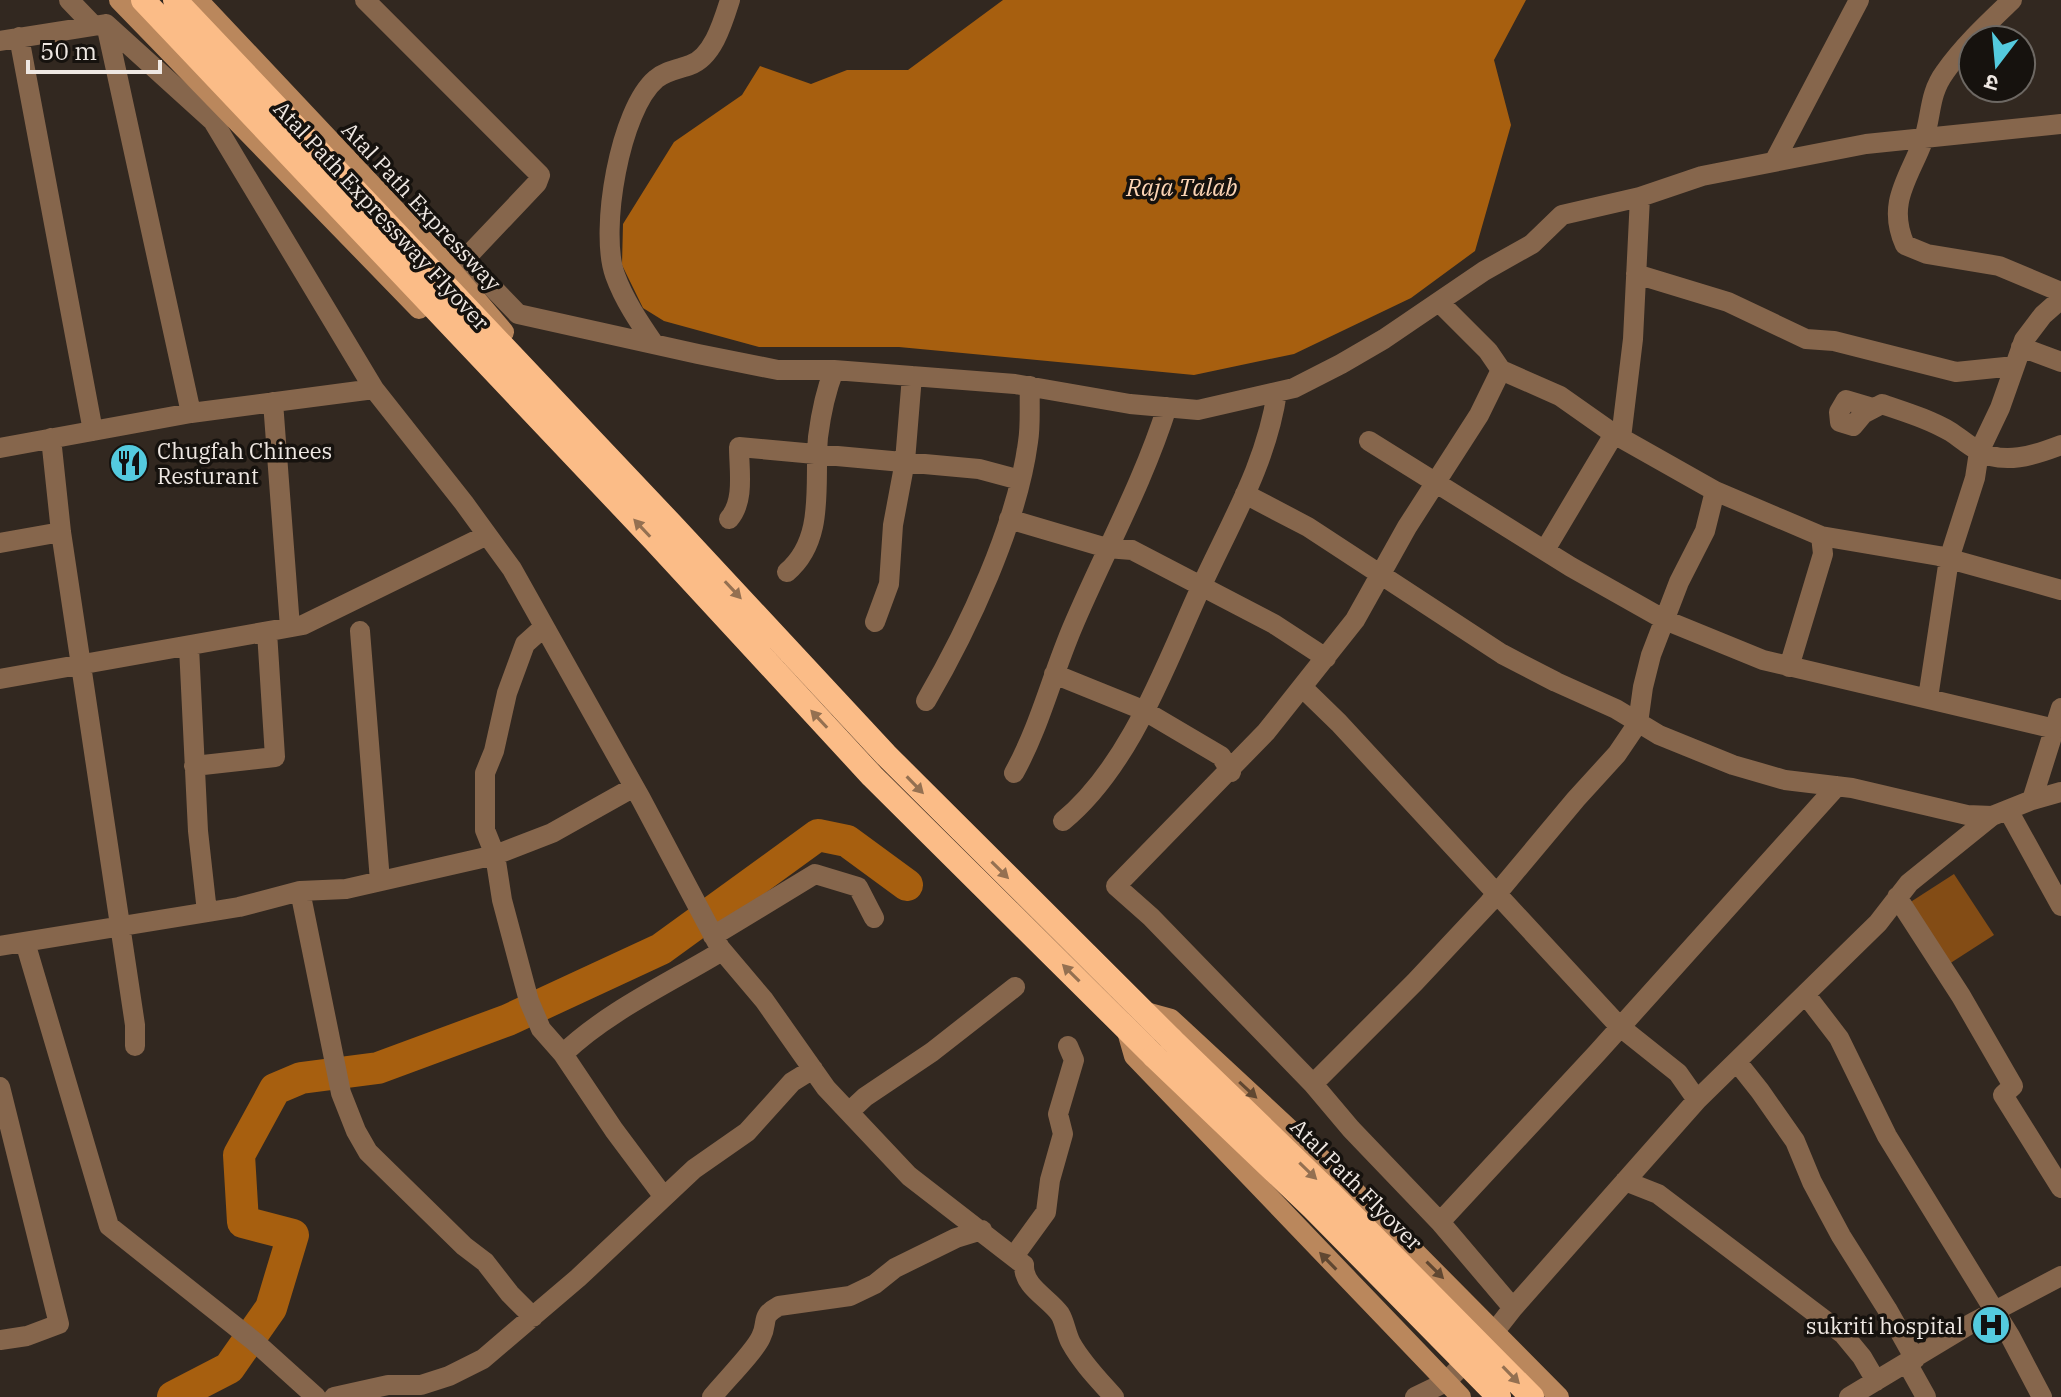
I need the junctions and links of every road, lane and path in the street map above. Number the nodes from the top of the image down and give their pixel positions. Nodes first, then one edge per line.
1 (69, 0) edge
2 (119, 0) edge
3 (143, 0) edge
4 (175, 0) edge
5 (198, 0) edge
6 (365, 0) edge
7 (730, 0) edge
8 (1859, 0) edge
9 (2012, 0) edge
10 (100, 24) junction
11 (10, 39) edge
12 (2061, 124) edge
13 (1924, 139) junction
14 (1774, 162) junction
15 (1640, 197) junction
16 (1636, 274) junction
17 (2061, 292) edge
18 (2061, 299) edge
19 (1440, 303) junction
20 (654, 344) junction
21 (490, 350) junction
22 (2018, 357) junction
23 (2061, 362) edge
24 (834, 370) junction
25 (1501, 370) junction
26 (912, 376) junction
27 (1030, 386) junction
28 (374, 389) junction
29 (1277, 392) junction
30 (273, 402) junction
31 (1167, 407) junction
32 (1873, 408) dead end
33 (191, 413) junction
34 (93, 431) junction
35 (1617, 436) junction
36 (51, 438) junction
37 (1369, 441) dead end
38 (2061, 445) edge
39 (0, 448) edge
40 (1979, 452) junction
41 (817, 454) junction
42 (594, 459) junction
43 (905, 461) junction
44 (1020, 480) junction
45 (1435, 482) junction
46 (1715, 491) junction
47 (1245, 494) junction
48 (729, 519) dead end
49 (1009, 519) junction
50 (61, 532) junction
51 (487, 535) junction
52 (1821, 536) junction
53 (0, 543) edge
54 (1107, 548) junction
55 (1545, 550) junction
56 (1949, 559) junction
57 (787, 572) dead end
58 (1380, 574) junction
59 (1201, 588) junction
60 (2061, 590) edge
61 (1665, 620) junction
62 (875, 622) dead end
63 (290, 627) junction
64 (544, 627) junction
65 (360, 631) dead end
66 (267, 632) junction
67 (189, 647) junction
68 (1326, 658) junction
69 (80, 665) junction
70 (1789, 667) junction
71 (1054, 674) junction
72 (0, 679) edge
73 (1303, 688) junction
74 (1928, 698) junction
75 (926, 701) dead end
76 (2061, 708) edge
77 (1143, 710) junction
78 (1638, 723) junction
79 (2055, 729) junction
80 (194, 766) junction
81 (1231, 772) junction
82 (1014, 773) dead end
83 (1837, 786) junction
84 (634, 787) junction
85 (2061, 792) edge
86 (2032, 800) junction
87 (2000, 813) junction
88 (1063, 821) dead end
89 (937, 824) junction
90 (495, 855) junction
91 (380, 881) junction
92 (300, 891) junction
93 (1495, 895) junction
94 (1897, 897) junction
95 (2061, 906) edge
96 (207, 912) junction
97 (874, 918) dead end
98 (120, 926) junction
99 (25, 942) junction
100 (718, 944) junction
101 (0, 946) edge
102 (1015, 987) dead end
103 (1806, 995) junction
104 (1134, 1020) junction
105 (1619, 1026) junction
106 (135, 1046) dead end
107 (1068, 1046) dead end
108 (1162, 1048) junction
109 (563, 1054) junction
110 (1737, 1062) junction
111 (813, 1069) junction
112 (1313, 1084) junction
113 (0, 1087) edge
114 (1697, 1100) junction
115 (849, 1112) junction
116 (1625, 1181) junction
117 (2061, 1188) edge
118 (664, 1197) junction
119 (1440, 1222) junction
120 (982, 1230) junction
121 (1014, 1256) junction
122 (2061, 1276) edge
123 (1513, 1308) junction
124 (1995, 1311) junction
125 (533, 1317) junction
126 (1495, 1331) junction
127 (0, 1340) edge
128 (1911, 1361) junction
129 (1876, 1381) junction
130 (1446, 1382) junction
131 (316, 1397) edge
132 (334, 1397) edge
133 (712, 1397) edge
134 (1114, 1397) edge
135 (1415, 1397) edge
136 (1461, 1397) edge
137 (1499, 1397) edge
138 (1532, 1397) edge
139 (1559, 1397) edge
140 (1849, 1397) edge
141 (1926, 1397) edge
142 (2042, 1397) edge

1 - 10 street
2 - 42 street
3 - 21 highway, Atal Path Expressway Flyover
4 - 21 highway, Atal Path Expressway Flyover
5 - 42 street, Atal Path Expressway
6 - 20 street
7 - 20 street
8 - 14 street
9 - 13 street
10 - 11 street
10 - 28 street
10 - 33 street
11 - 34 street
12 - 13 street
13 - 14 street
13 - 17 street
14 - 15 street
15 - 16 street
15 - 19 street
16 - 22 street
16 - 35 street
18 - 22 street
19 - 25 street
19 - 29 street
20 - 24 street
21 - 42 highway, Atal Path Expressway Flyover
22 - 23 street
22 - 40 street
24 - 26 street
24 - 41 street
25 - 35 street
25 - 45 street
26 - 27 street
26 - 43 street
27 - 31 street
27 - 44 street
28 - 30 street
28 - 51 street
29 - 31 street
29 - 47 street
30 - 33 street
30 - 63 street
31 - 54 street
32 - 40 street
33 - 34 street
34 - 36 street
35 - 46 street
35 - 55 street
36 - 39 street
36 - 50 street
37 - 45 street
38 - 40 street
40 - 56 street
41 - 43 street
41 - 48 street
41 - 57 street
42 -> 89 highway
89 -> 42 highway
43 - 44 street
43 - 62 street
44 - 49 street
45 - 55 street
45 - 58 street
46 - 52 street
46 - 61 street
47 - 58 street
47 - 59 street
49 - 54 street
49 - 75 street
50 - 53 street
50 - 69 street
51 - 63 street
51 - 64 street
52 - 56 street
52 - 70 street
54 - 59 street
54 - 71 street
55 - 61 street
56 - 60 street
56 - 74 street
58 - 68 street
58 - 78 street
59 - 68 street
59 - 77 street
61 - 70 street
61 - 78 street
63 - 66 street
64 - 84 street
64 - 90 street
65 - 91 street
66 - 67 street
66 - 80 street
67 - 69 street
67 - 80 street
68 - 73 street
69 - 72 street
69 - 98 street
70 - 74 street
71 - 77 street
71 - 82 street
73 - 81 street
73 - 93 street
74 - 79 street
76 - 79 street
77 - 81 street
77 - 88 street
78 - 83 street
78 - 93 street
79 - 86 street
80 - 96 street
81 - 112 street
83 - 87 street
83 - 105 street
84 - 90 street
84 - 100 street
85 - 86 street
86 - 87 street
87 - 94 street
87 - 95 street
89 - 104 highway, Atal Path Flyover
90 - 91 street
90 - 109 street
91 - 92 street
92 - 96 street
92 - 125 street
93 - 105 street
93 - 112 street
94 - 103 street
94 - 117 street
96 - 98 street
97 - 100 street
98 - 99 street
98 - 106 street
99 - 101 street
99 - 131 street
100 - 109 street
100 - 111 street
102 - 115 street
103 - 110 street
103 - 124 street
104 - 108 highway, Atal Path Flyover
104 -> 126 street
130 -> 104 street
105 - 114 street
105 - 119 street
107 - 121 street
108 - 137 highway, Atal Path Flyover, bridge
108 -> 138 highway, Atal Path Flyover, bridge
109 - 118 street
110 - 114 street
110 - 128 street
111 - 115 street
111 - 118 street
112 - 119 street
113 - 127 street
114 - 116 street
115 - 120 street
116 - 123 street
116 - 129 street
118 - 125 street
119 - 123 street
120 - 121 street
120 - 133 street
121 - 134 street
122 - 124 street
123 - 126 street
124 - 128 street
124 - 142 street
125 - 132 street
126 - 130 street
126 - 139 street
128 - 129 street
128 - 141 street
129 - 140 street
130 - 135 street
130 - 136 street

